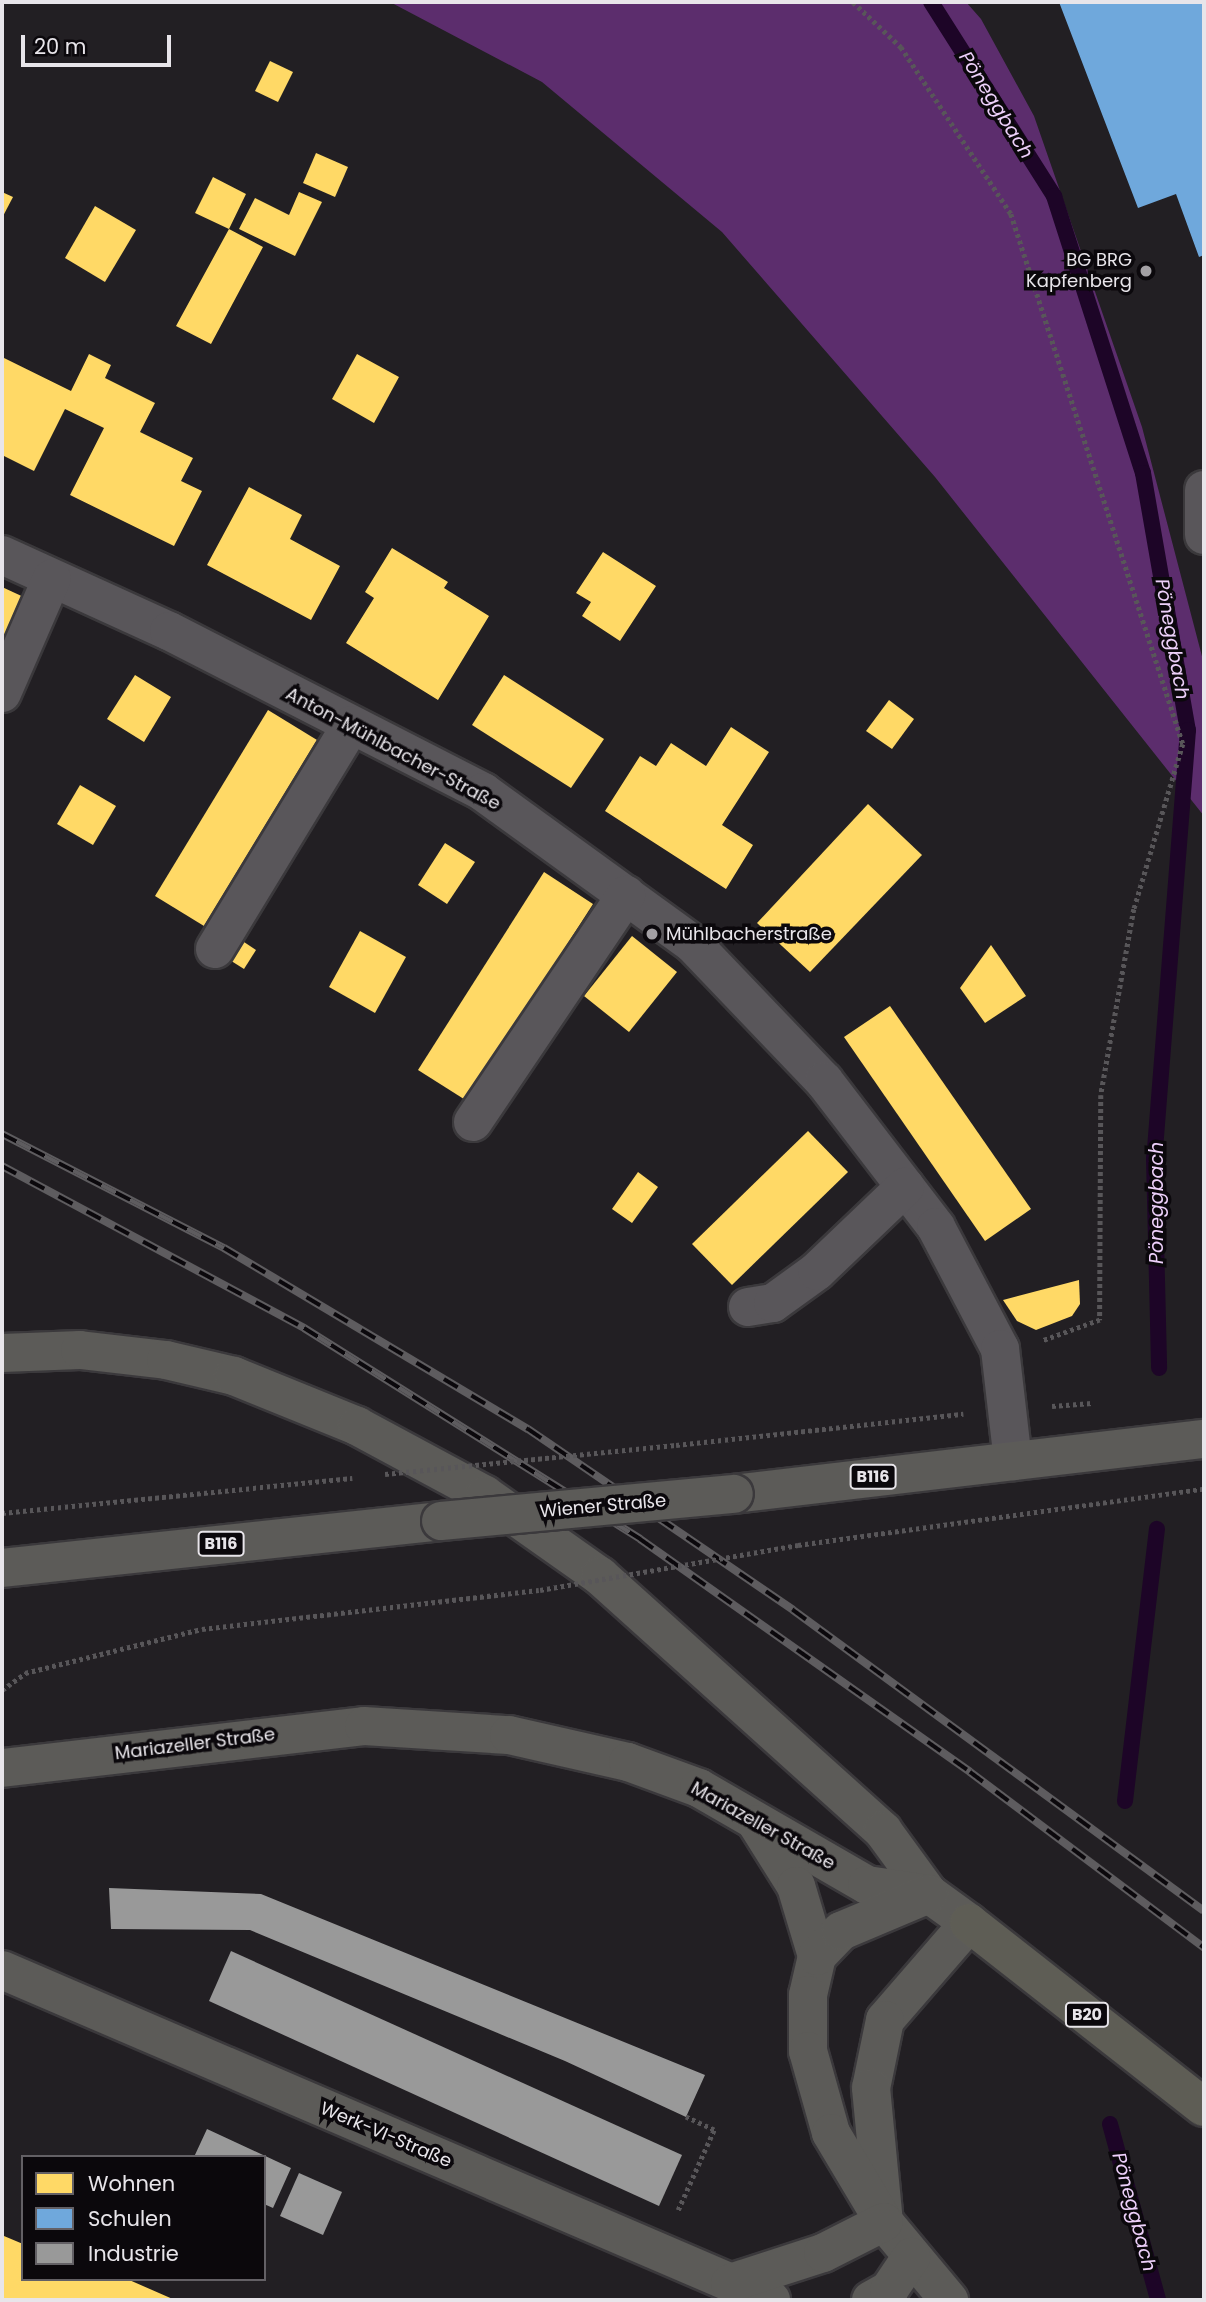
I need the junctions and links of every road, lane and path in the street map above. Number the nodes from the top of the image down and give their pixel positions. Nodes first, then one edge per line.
1 (853, 2) edge
2 (1204, 490) edge
3 (1204, 535) edge
4 (2, 555) edge
5 (52, 578) junction
6 (2, 693) edge
7 (351, 725) junction
8 (626, 895) junction
9 (215, 949) dead end
10 (473, 1122) dead end
11 (905, 1187) junction
12 (748, 1307) dead end
13 (1000, 1349) junction
14 (2, 1353) edge
15 (1099, 1402) dead end
16 (1007, 1409) junction
17 (1204, 1439) edge
18 (1013, 1461) junction
19 (371, 1476) dead end
20 (357, 1477) dead end
21 (1204, 1489) edge
22 (2, 1513) edge
23 (2, 1568) edge
24 (2, 1690) edge
25 (2, 1768) edge
26 (753, 1818) junction
27 (929, 1894) junction
28 (969, 1923) junction
29 (817, 1956) junction
30 (2, 1970) edge
31 (1204, 2107) edge
32 (686, 2117) dead end
33 (694, 2175) dead end
34 (884, 2222) junction
35 (911, 2257) junction
36 (730, 2283) junction
37 (771, 2300) edge
38 (871, 2300) edge
39 (949, 2300) edge

1 - 13 path
2 - 3 street
4 - 5 street, Anton-Mühlbacher-Straße
5 - 6 street
5 - 7 street, Anton-Mühlbacher-Straße
7 - 8 street, Anton-Mühlbacher-Straße
7 - 9 street
8 - 10 street
8 - 11 street, Anton-Mühlbacher-Straße
11 - 12 street
11 - 13 street, Anton-Mühlbacher-Straße
13 - 16 street, Anton-Mühlbacher-Straße
14 - 27 main road
15 - 16 path
16 - 18 street, Anton-Mühlbacher-Straße
16 - 19 path, bridge
17 - 18 main road, Wiener Straße / B116
18 - 23 main road, Wiener Straße / B116, bridge
20 - 22 path
21 - 24 path, bridge
25 - 26 main road, Mariazeller Straße
26 - 27 main road, Mariazeller Straße
26 - 29 main road
27 - 28 main road, Mariazeller Straße / B20
27 - 29 main road
28 - 31 highway, Mariazeller Straße / B20
28 - 34 main road
29 - 34 main road
30 - 36 main road, Werk-VI-Straße
32 - 33 path
34 - 35 main road
34 - 36 main road
35 - 38 main road
35 - 39 main road
36 - 37 main road, Werk-VI-Straße

